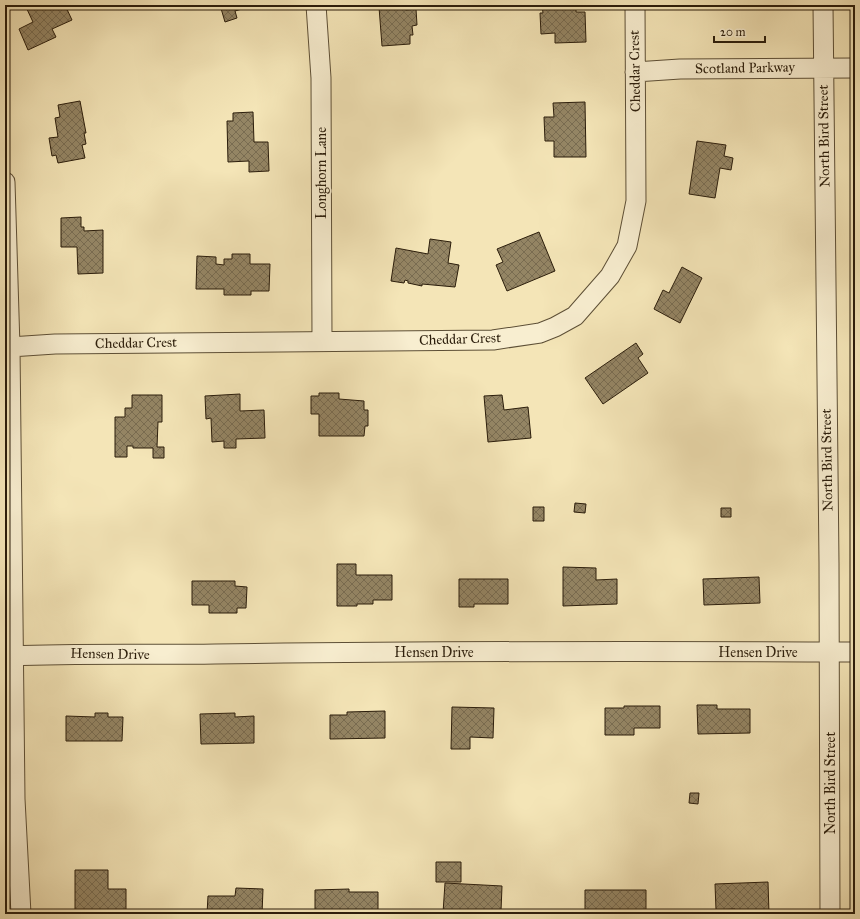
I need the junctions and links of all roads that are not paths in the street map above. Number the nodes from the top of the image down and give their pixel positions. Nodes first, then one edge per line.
1 (316, 5) edge
2 (635, 5) edge
3 (823, 5) edge
4 (823, 67) junction
5 (855, 68) edge
6 (635, 72) junction
7 (5, 182) edge
8 (322, 341) junction
9 (10, 346) junction
10 (829, 652) junction
11 (855, 652) edge
12 (12, 656) junction
13 (21, 914) edge
14 (830, 914) edge

1 - 8 street, Longhorn Lane
2 - 6 street, Cheddar Crest
3 - 4 street, North Bird Street
4 - 5 street, Scotland Parkway
4 - 6 street, Scotland Parkway
4 - 10 street, North Bird Street
6 - 8 street, Cheddar Crest
7 - 9 street
8 - 9 street, Cheddar Crest
9 - 12 street
10 - 11 street, Hensen Drive
10 - 12 street, Hensen Drive
10 - 14 street, North Bird Street
12 - 13 street

